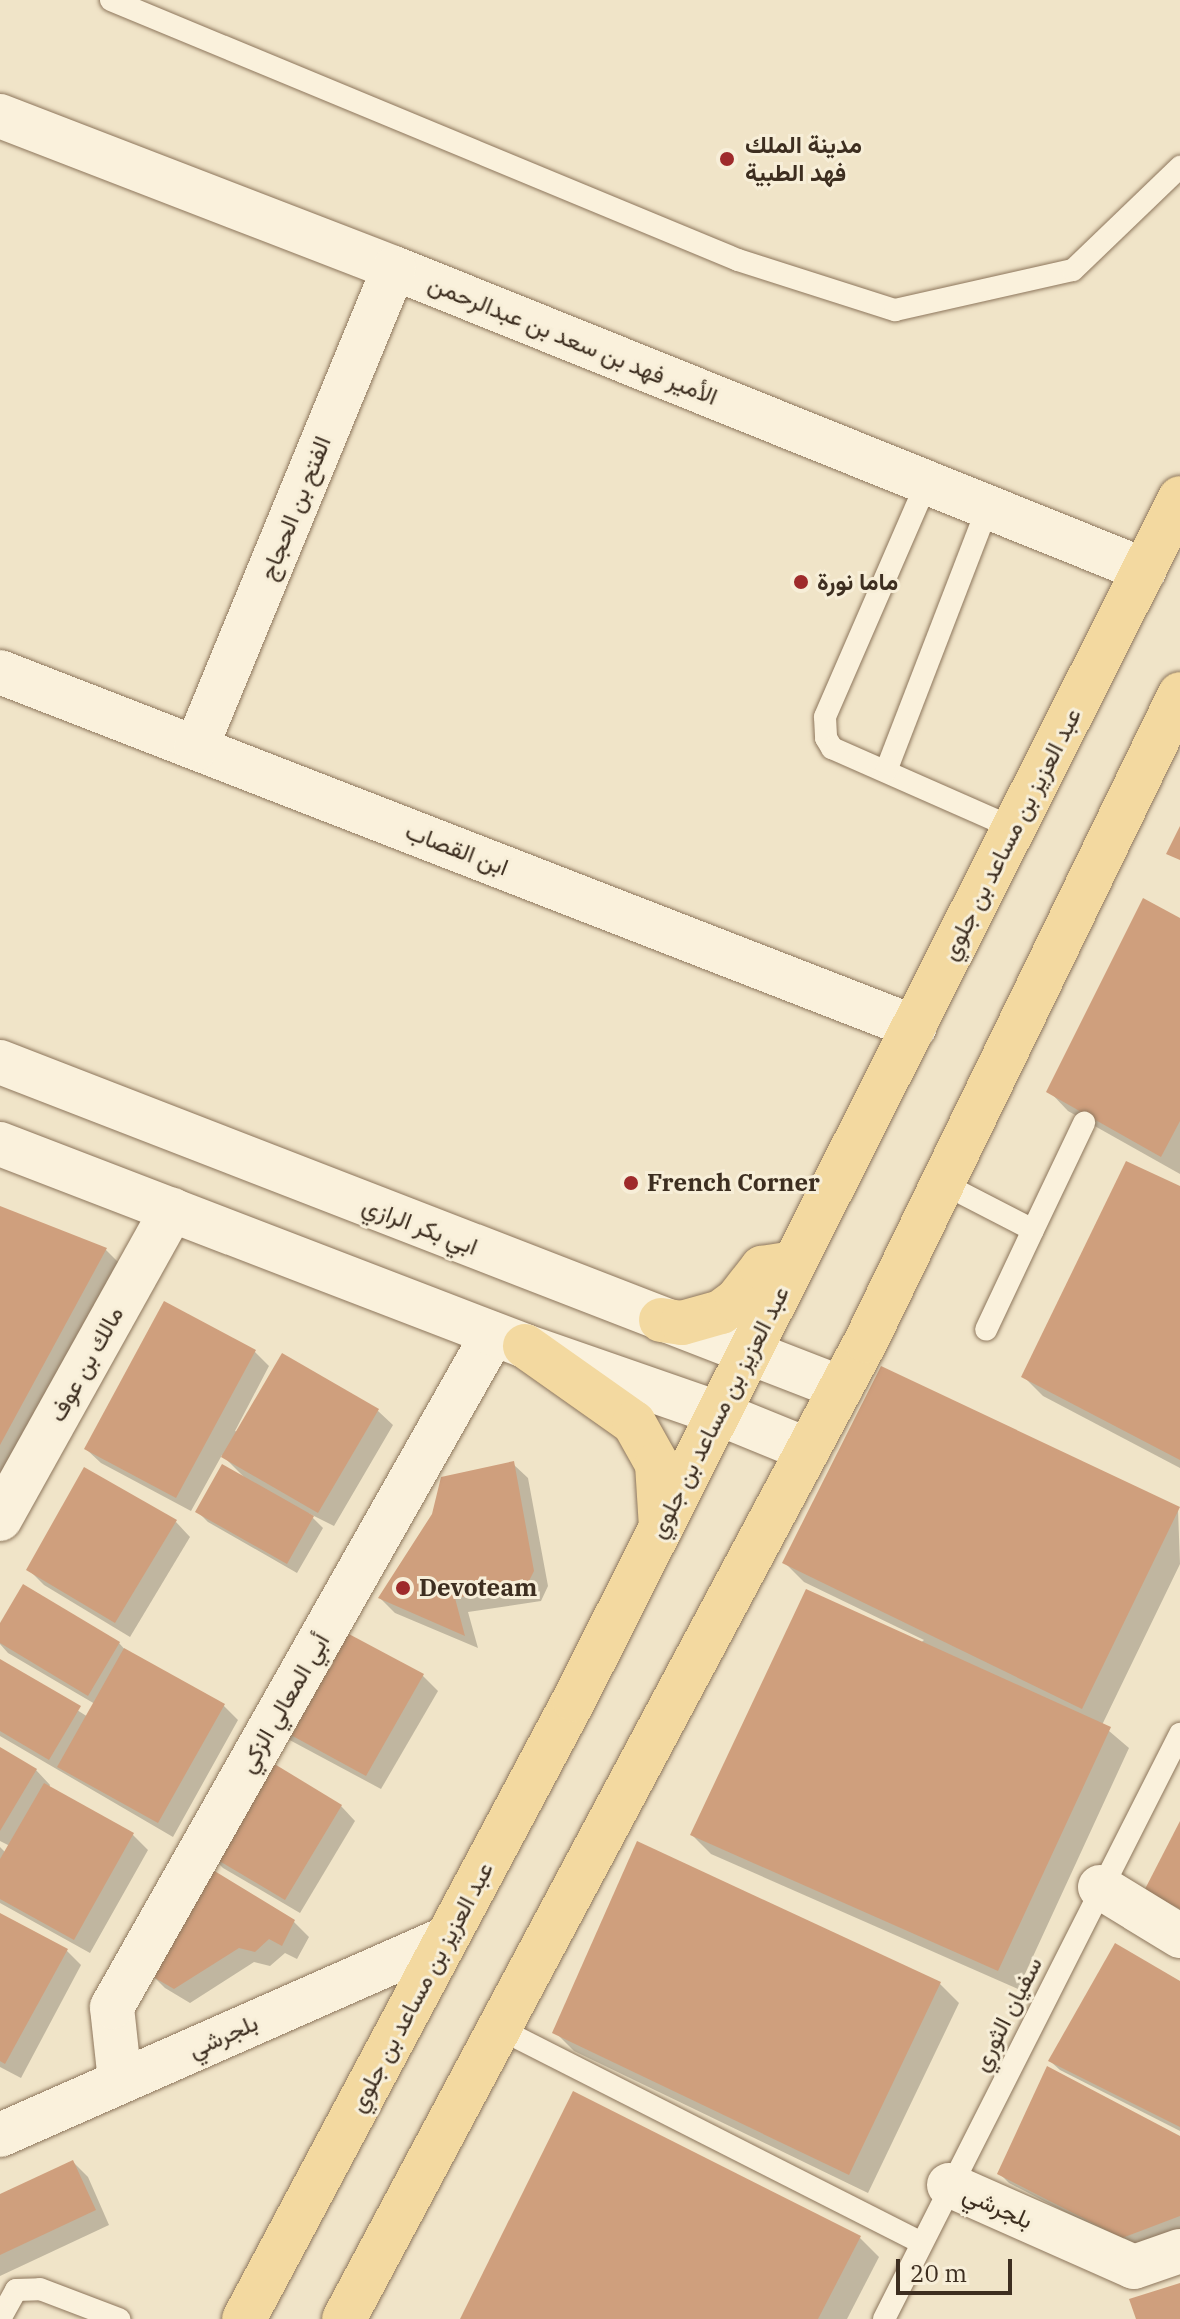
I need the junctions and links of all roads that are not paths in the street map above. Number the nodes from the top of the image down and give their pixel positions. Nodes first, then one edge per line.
1 (111, 0) edge
2 (0, 116) edge
3 (1180, 167) edge
4 (394, 268) junction
5 (927, 482) junction
6 (1180, 498) edge
7 (988, 507) junction
8 (1144, 570) junction
9 (0, 672) edge
10 (1180, 694) edge
11 (196, 748) junction
12 (886, 771) junction
13 (1013, 828) junction
14 (914, 1027) junction
15 (0, 1062) edge
16 (1084, 1123) dead end
17 (0, 1144) edge
18 (942, 1183) junction
19 (172, 1210) junction
20 (1033, 1230) junction
21 (793, 1263) junction
22 (661, 1320) junction
23 (986, 1330) dead end
24 (509, 1340) junction
25 (750, 1354) junction
26 (841, 1388) junction
27 (720, 1414) junction
28 (808, 1450) junction
29 (0, 1519) edge
30 (661, 1528) junction
31 (1180, 1734) edge
32 (1100, 1887) junction
33 (1180, 1936) edge
34 (447, 1938) junction
35 (500, 2029) junction
36 (120, 2081) junction
37 (0, 2135) edge
38 (949, 2185) junction
39 (921, 2243) junction
40 (1180, 2251) edge
41 (0, 2319) edge
42 (119, 2319) edge
43 (244, 2319) edge
44 (344, 2319) edge
45 (884, 2319) edge

1 - 3 lane
2 - 4 street, الأمير فهد بن سعد بن عبدالرحمن
4 - 5 street, الأمير فهد بن سعد بن عبدالرحمن
4 - 11 street, الفتح بن الحجاج
5 - 7 street, الأمير فهد بن سعد بن عبدالرحمن
5 - 12 lane
6 - 8 main road, عبد العزيز بن مساعد بن جلوي
7 - 8 street, الأمير فهد بن سعد بن عبدالرحمن
7 - 12 lane
8 - 13 main road, عبد العزيز بن مساعد بن جلوي
9 - 11 street, ابن القصاب
10 - 18 main road
11 - 14 street, ابن القصاب
12 - 13 lane
13 - 14 main road, عبد العزيز بن مساعد بن جلوي
14 - 21 main road, عبد العزيز بن مساعد بن جلوي
15 - 22 street, ابي بكر الرازي
16 - 20 lane
17 - 19 street
18 - 20 lane
18 - 26 main road
19 - 24 street
19 - 29 street, مالك بن عوف
20 - 23 lane
21 - 22 main road
21 - 25 main road, عبد العزيز بن مساعد بن جلوي
22 - 25 street, ابي بكر الرازي
24 - 27 street
24 - 30 main road
24 - 36 street, أبي المعالي الزكي
25 - 26 street, ابي بكر الرازي
25 - 27 main road, عبد العزيز بن مساعد بن جلوي
26 - 28 main road
27 - 28 street
27 - 30 main road, عبد العزيز بن مساعد بن جلوي
28 - 35 main road
30 - 34 main road, عبد العزيز بن مساعد بن جلوي
31 - 32 lane, سفيان الثوري
32 - 33 street
32 - 38 lane, سفيان الثوري
34 - 36 street, بلجرشي
34 - 43 main road, عبد العزيز بن مساعد بن جلوي
35 - 39 lane
35 - 44 main road
36 - 37 street, بلجرشي
38 - 39 lane, سفيان الثوري
38 - 40 street, بلجرشي
39 - 45 lane, سفيان الثوري
41 - 42 lane

